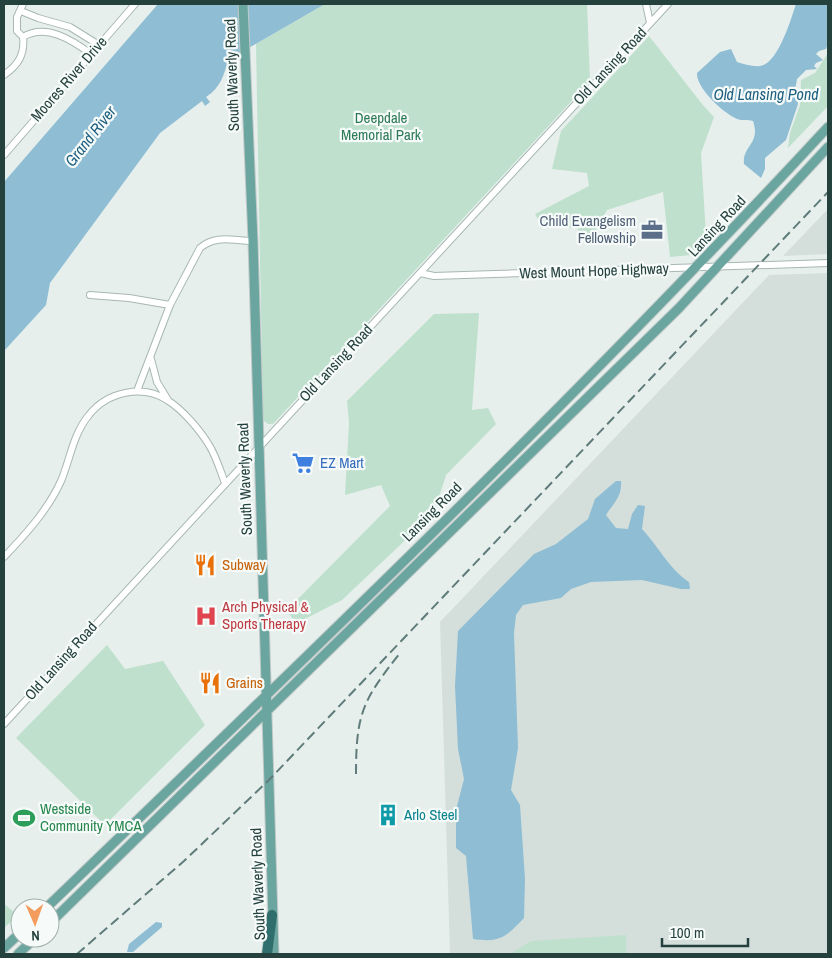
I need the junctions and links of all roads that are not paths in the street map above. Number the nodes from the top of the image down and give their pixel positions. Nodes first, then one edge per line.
1 (135, 4) edge
2 (243, 4) edge
3 (646, 4) edge
4 (668, 4) edge
5 (22, 7) edge
6 (650, 23) junction
7 (23, 38) junction
8 (99, 46) junction
9 (91, 54) junction
10 (4, 75) edge
11 (828, 126) edge
12 (828, 147) edge
13 (4, 155) edge
14 (252, 241) junction
15 (828, 263) edge
16 (717, 267) junction
17 (697, 268) junction
18 (420, 273) junction
19 (90, 295) dead end
20 (170, 305) junction
21 (150, 359) junction
22 (137, 392) junction
23 (168, 400) junction
24 (258, 449) junction
25 (225, 483) junction
26 (4, 557) edge
27 (267, 696) junction
28 (267, 711) junction
29 (4, 724) edge
30 (56, 898) edge
31 (60, 913) edge
32 (272, 915) junction
33 (267, 954) edge
34 (274, 954) edge

1 - 8 street, Moores River Drive
2 - 14 main road, South Waverly Road
3 - 6 street
4 - 6 street, Old Lansing Road
5 - 7 street
5 - 8 street
6 - 18 street, Old Lansing Road
7 - 9 street
7 - 10 street
8 - 9 street, Moores River Drive
9 - 13 street, Moores River Drive
11 - 17 main road, Lansing Road
12 - 16 main road, Lansing Road
14 - 20 street
14 - 24 main road, South Waverly Road
15 - 16 street, West Mount Hope Highway
16 - 17 street, West Mount Hope Highway
16 - 28 main road, Lansing Road
17 - 18 street, West Mount Hope Highway
17 - 27 main road, Lansing Road
18 - 24 street, Old Lansing Road
19 - 20 street
20 - 21 street
21 - 22 street
21 - 23 street
22 - 23 street
22 - 26 street
23 - 25 street
24 - 25 street, Old Lansing Road
24 - 27 main road, South Waverly Road
25 - 29 street, Old Lansing Road
27 - 28 main road, South Waverly Road
27 - 30 main road, Lansing Road
28 - 31 main road, Lansing Road
28 - 32 main road, South Waverly Road
32 - 33 highway
32 - 34 main road, South Waverly Road

